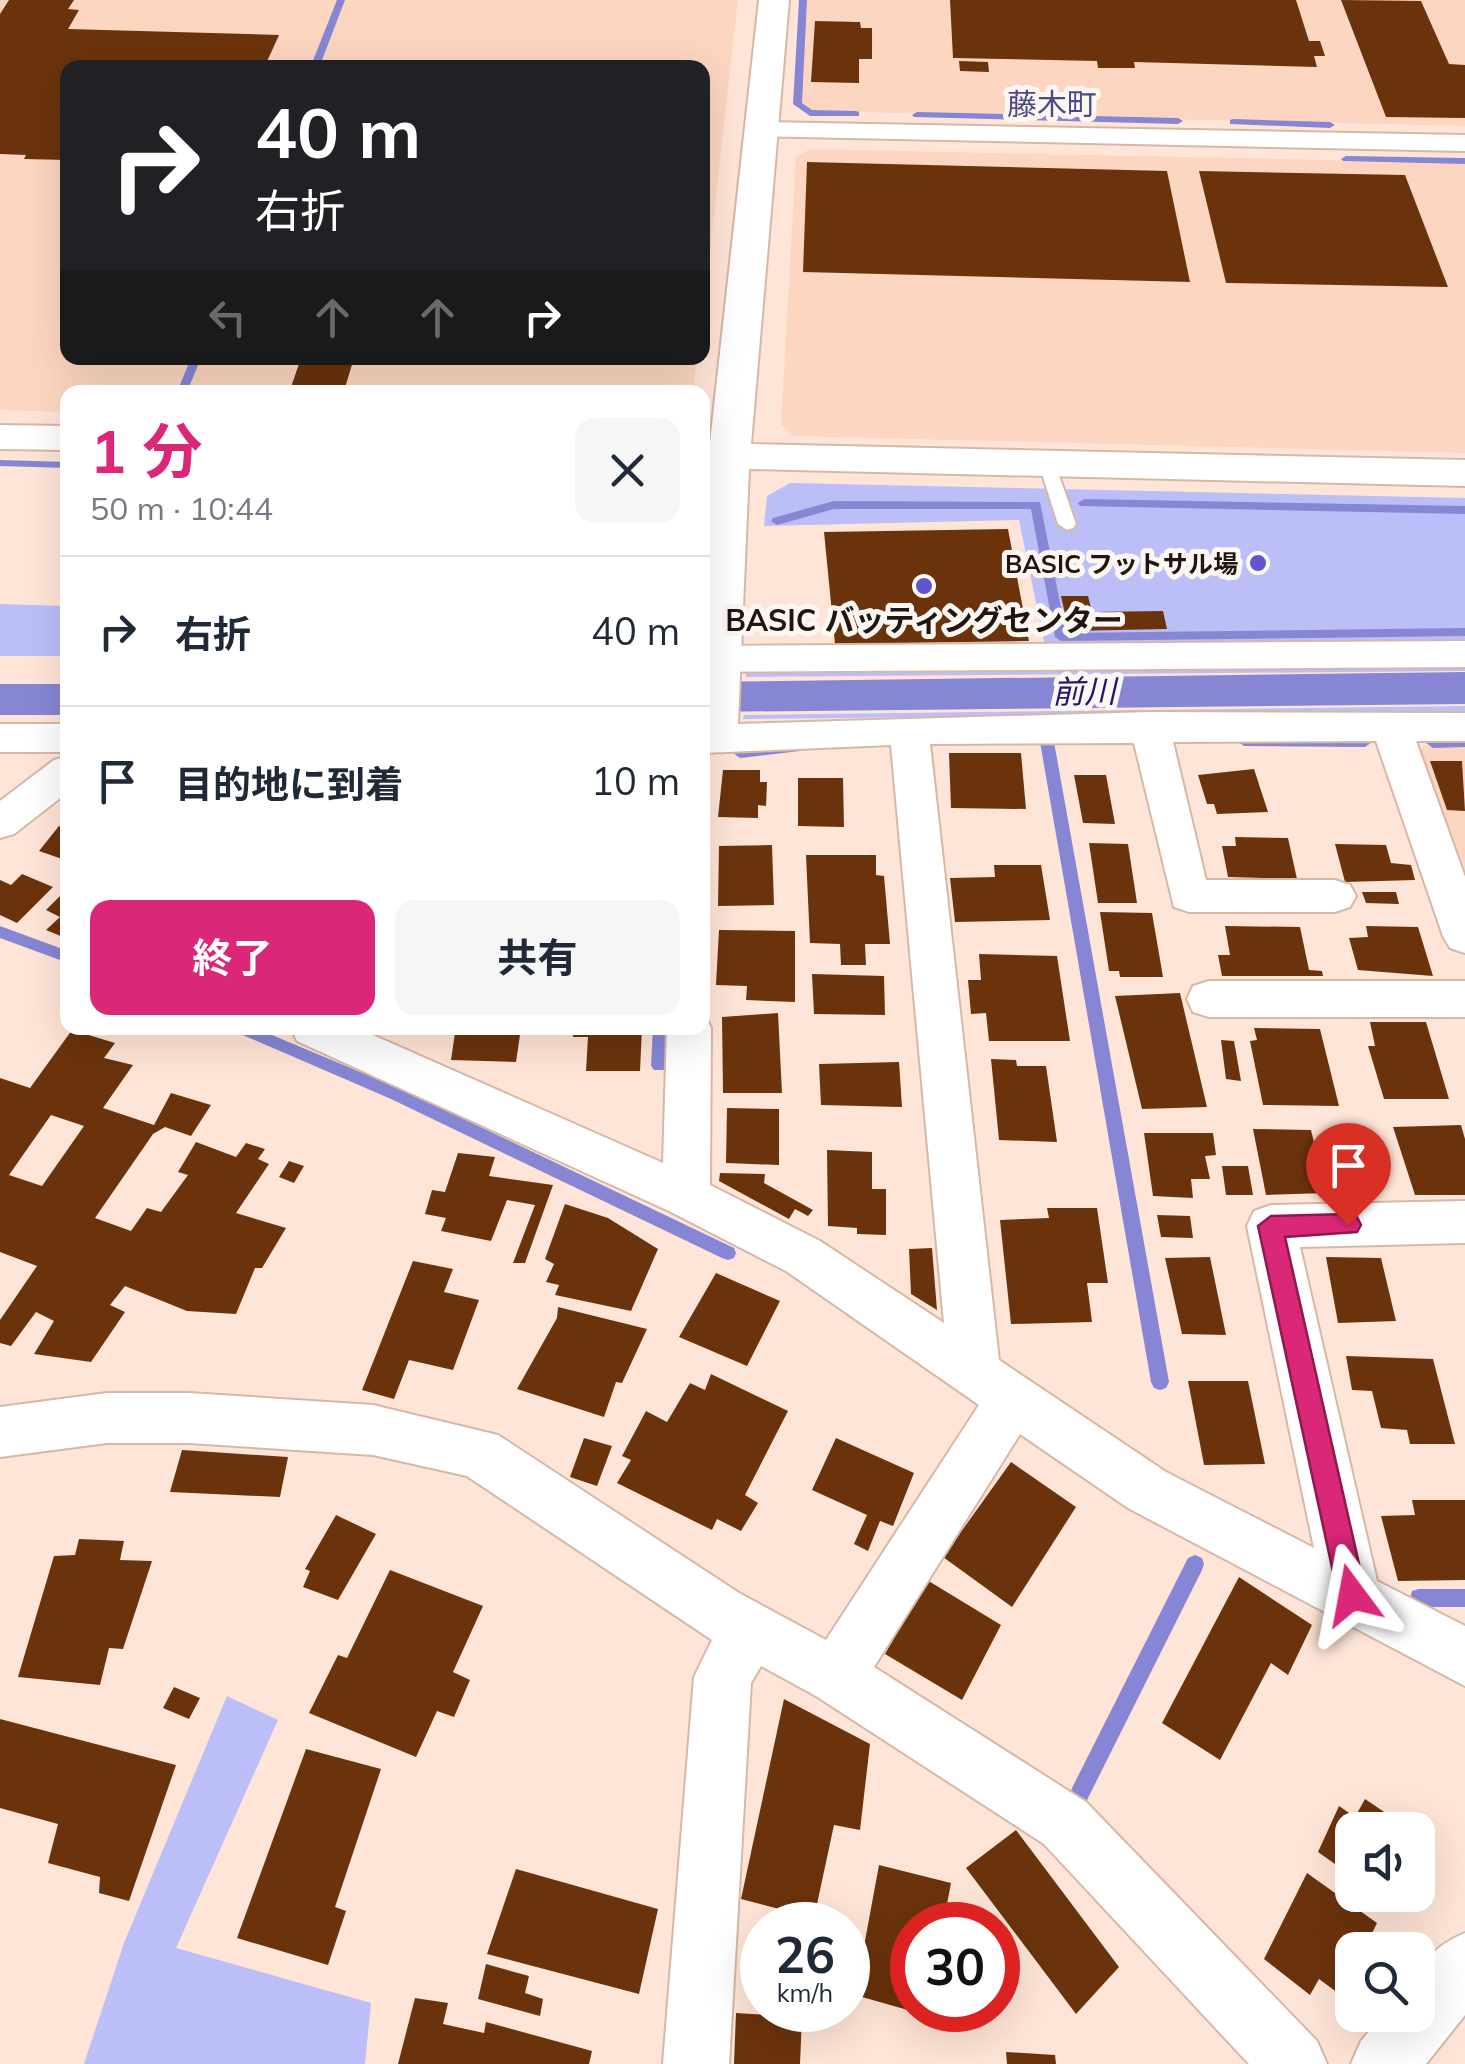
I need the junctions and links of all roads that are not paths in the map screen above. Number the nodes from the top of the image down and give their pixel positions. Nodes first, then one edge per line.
1 (774, 0) edge
2 (764, 130) junction
3 (1465, 142) edge
4 (0, 437) edge
5 (60, 438) edge
6 (716, 456) edge
7 (1047, 464) junction
8 (1465, 473) edge
9 (1067, 524) dead end
10 (1465, 654) edge
11 (712, 664) edge
12 (1150, 726) junction
13 (1391, 727) junction
14 (1465, 727) edge
15 (909, 730) junction
16 (710, 733) edge
17 (0, 738) edge
18 (60, 738) edge
19 (60, 776) edge
20 (0, 823) edge
21 (1335, 896) dead end
22 (1465, 936) edge
23 (1209, 999) dead end
24 (1465, 999) edge
25 (330, 1035) edge
26 (689, 1035) edge
27 (686, 1196) junction
28 (1465, 1222) edge
29 (994, 1385) junction
30 (0, 1432) edge
31 (1352, 1595) junction
32 (750, 1630) junction
33 (1465, 1657) edge
34 (836, 1676) junction
35 (1465, 1965) edge
36 (696, 2064) edge
37 (1294, 2064) edge
38 (1384, 2064) edge

1 - 2 street
2 - 3 street
2 - 6 street
4 - 5 street
6 - 7 street
6 - 11 street
7 - 8 street
7 - 9 lane
10 - 11 street
11 - 16 street
12 - 13 street
12 - 15 street
12 - 21 street
13 - 14 street
13 - 22 street
15 - 16 street
15 - 29 street
17 - 18 street
19 - 20 street
23 - 24 street
25 - 27 street
26 - 27 street
27 - 29 street
28 - 31 street
29 - 31 street
29 - 34 street
30 - 32 street
31 - 33 street
32 - 34 street
32 - 36 street
34 - 37 street
35 - 38 street

